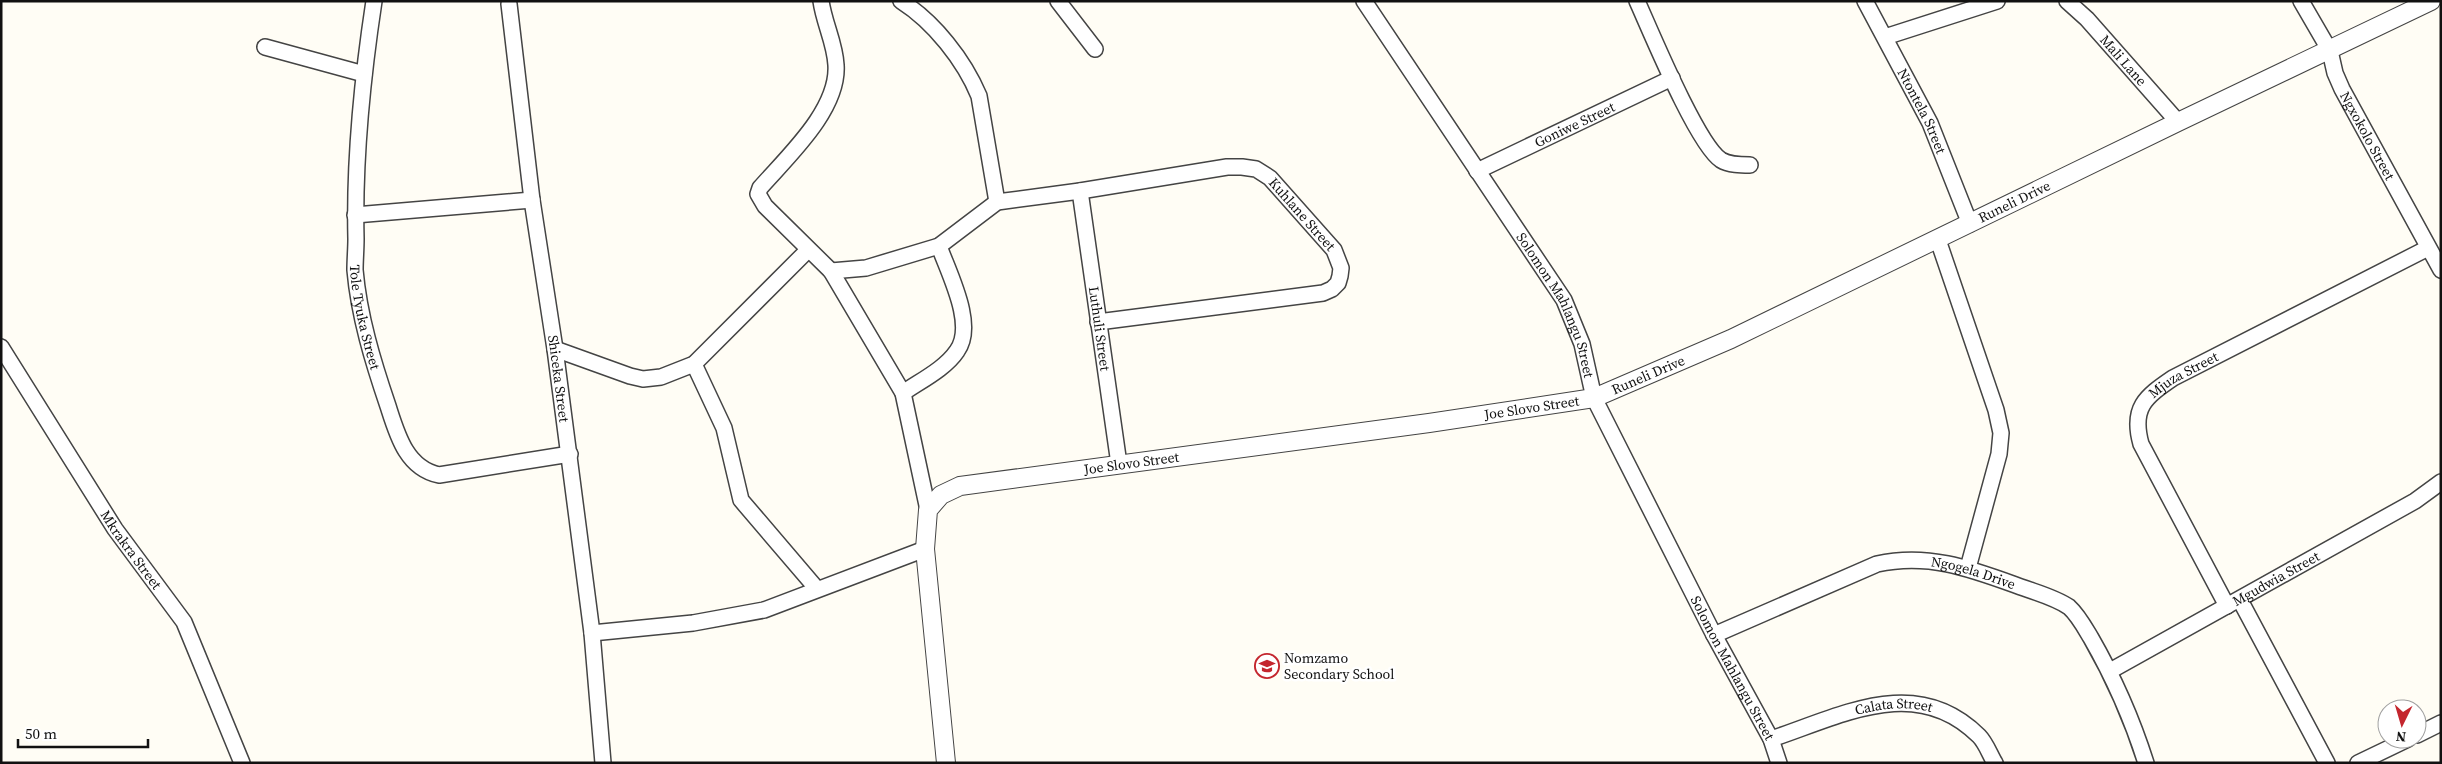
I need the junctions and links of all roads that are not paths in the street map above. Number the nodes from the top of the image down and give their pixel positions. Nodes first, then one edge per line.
1 (374, 1) edge
2 (821, 1) edge
3 (900, 1) edge
4 (1058, 1) edge
5 (1364, 1) edge
6 (1637, 1) edge
7 (1865, 1) edge
8 (1997, 1) edge
9 (2067, 1) edge
10 (2300, 1) edge
11 (2432, 1) edge
12 (511, 2) edge
13 (1885, 37) junction
14 (265, 47) dead end
15 (1095, 49) dead end
16 (2330, 51) junction
17 (364, 74) junction
18 (1672, 78) junction
19 (2178, 122) junction
20 (1750, 165) dead end
21 (1477, 171) junction
22 (1080, 191) junction
23 (532, 200) junction
24 (997, 202) junction
25 (355, 215) junction
26 (1970, 224) junction
27 (1938, 240) junction
28 (939, 246) junction
29 (2428, 248) junction
30 (808, 250) junction
31 (2441, 270) edge
32 (831, 272) junction
33 (1098, 322) junction
34 (1, 347) edge
35 (555, 349) junction
36 (694, 364) junction
37 (903, 393) junction
38 (1594, 398) junction
39 (570, 454) junction
40 (1119, 464) junction
41 (2441, 482) edge
42 (928, 510) junction
43 (925, 548) junction
44 (1968, 568) junction
45 (817, 588) junction
46 (2233, 603) junction
47 (592, 633) junction
48 (1714, 634) junction
49 (2110, 671) junction
50 (2441, 723) edge
51 (2427, 729) edge
52 (1771, 739) junction
53 (2387, 749) edge
54 (242, 763) edge
55 (603, 763) edge
56 (946, 763) edge
57 (1779, 763) edge
58 (1995, 763) edge
59 (2146, 763) edge
60 (2327, 763) edge
61 (2358, 763) edge

1 - 17 street, Tole Tyuka Street
2 - 30 street
3 - 24 street
4 - 15 street
5 - 21 street, Solomon Mahlangu Street
6 - 18 street
7 - 13 street, Ntontela Street
8 - 13 street
9 - 19 street, Mali Lane
10 - 16 street, Ngxokolo Street
11 - 16 street, Runeli Drive
12 - 23 street, Shiceka Street
13 - 26 street, Ntontela Street
14 - 17 street
16 - 19 street, Runeli Drive
16 - 29 street, Ngxokolo Street
17 - 25 street, Tole Tyuka Street
18 - 20 street
18 - 21 street, Goniwe Street
19 - 26 street, Runeli Drive
21 - 38 street, Solomon Mahlangu Street
22 - 24 street, Kuhlane Street
22 - 33 street, Luthuli Street
22 - 33 street, Kuhlane Street
23 - 25 street
23 - 35 street, Shiceka Street
24 - 28 street
25 - 39 street, Tole Tyuka Street
26 - 27 street, Runeli Drive
27 - 38 street, Runeli Drive
27 - 44 street
28 - 32 street
28 - 37 street
29 - 31 street, Ngxokolo Street
29 - 46 street, Mjuza Street
30 - 32 street
30 - 36 street
32 - 37 street
33 - 40 street, Luthuli Street
34 - 54 street, Mkrakra Street
35 - 36 street
35 - 39 street, Shiceka Street
36 - 45 street
37 - 42 street
38 - 40 street, Joe Slovo Street
38 - 48 street, Solomon Mahlangu Street
39 - 47 street, Shiceka Street
40 - 42 street, Joe Slovo Street
41 - 46 street, Mgudwia Street
42 - 43 street
43 - 45 street
43 - 56 street
44 - 48 street, Ngogela Drive
44 - 49 street, Ngogela Drive
45 - 47 street
46 - 49 street, Mgudwia Street
46 - 60 street, Mjuza Street
47 - 55 street, Shiceka Street
48 - 52 street, Solomon Mahlangu Street
49 - 59 street, Ngogela Drive
50 - 51 street
52 - 57 street, Solomon Mahlangu Street
52 - 58 street, Calata Street
53 - 61 street

